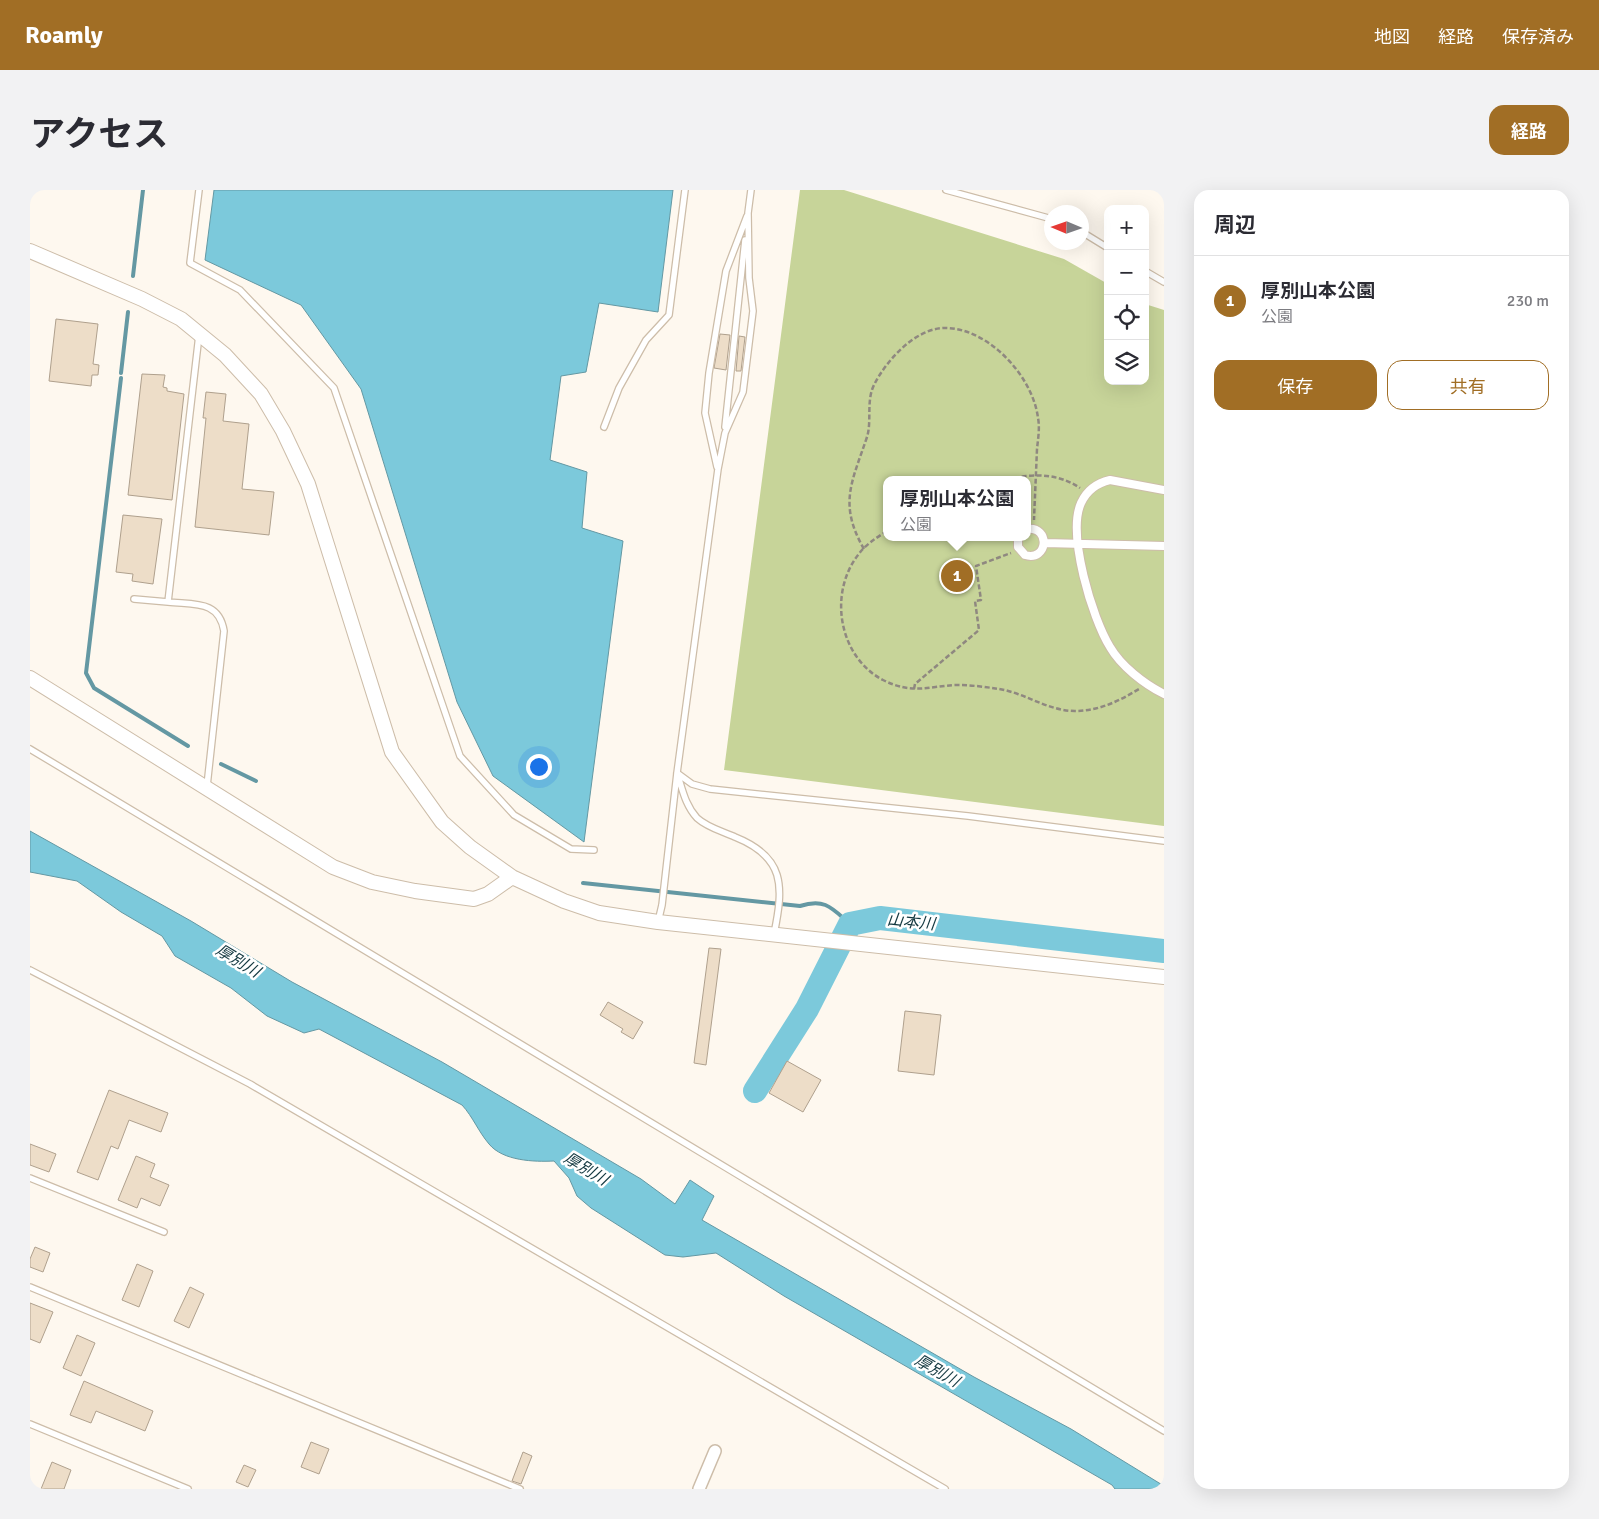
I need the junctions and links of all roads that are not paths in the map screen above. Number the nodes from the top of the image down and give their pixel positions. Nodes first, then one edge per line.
1 (199, 190) edge
2 (684, 190) edge
3 (751, 190) edge
4 (946, 190) edge
5 (748, 213) junction
6 (1044, 217) edge
7 (1089, 236) edge
8 (1104, 246) edge
9 (30, 251) edge
10 (1149, 273) edge
11 (1164, 282) edge
12 (199, 333) junction
13 (604, 427) dead end
14 (725, 433) junction
15 (718, 469) junction
16 (1164, 490) edge
17 (1031, 529) edge
18 (1018, 541) edge
19 (1045, 543) junction
20 (1078, 544) junction
21 (1164, 546) edge
22 (134, 598) dead end
23 (168, 602) junction
24 (30, 678) edge
25 (1164, 694) edge
26 (30, 749) edge
27 (677, 773) junction
28 (206, 788) junction
29 (1164, 841) edge
30 (594, 850) dead end
31 (512, 877) junction
32 (658, 922) junction
33 (774, 934) junction
34 (30, 970) edge
35 (1164, 977) edge
36 (30, 1178) edge
37 (164, 1232) dead end
38 (30, 1287) edge
39 (30, 1424) edge
40 (1164, 1431) edge
41 (715, 1451) dead end
42 (188, 1489) edge
43 (520, 1489) edge
44 (700, 1489) edge
45 (945, 1489) edge

1 - 30 lane
2 - 13 lane
3 - 5 lane
4 - 6 lane
5 - 14 lane
5 - 14 lane
5 - 15 lane
7 - 8 lane
9 - 12 street
10 - 11 lane
12 - 23 lane
12 - 31 street
14 - 15 lane
15 - 27 lane
16 - 20 street
17 - 19 street
18 - 19 street
19 - 20 street
20 - 21 street
20 - 25 street
22 - 23 lane
23 - 28 lane
24 - 28 street
26 - 40 lane
27 - 29 lane
27 - 32 lane
27 - 33 lane
28 - 31 street
31 - 32 street
32 - 33 street
33 - 35 street
34 - 45 lane
36 - 37 lane
38 - 43 lane
39 - 42 lane
41 - 44 street

